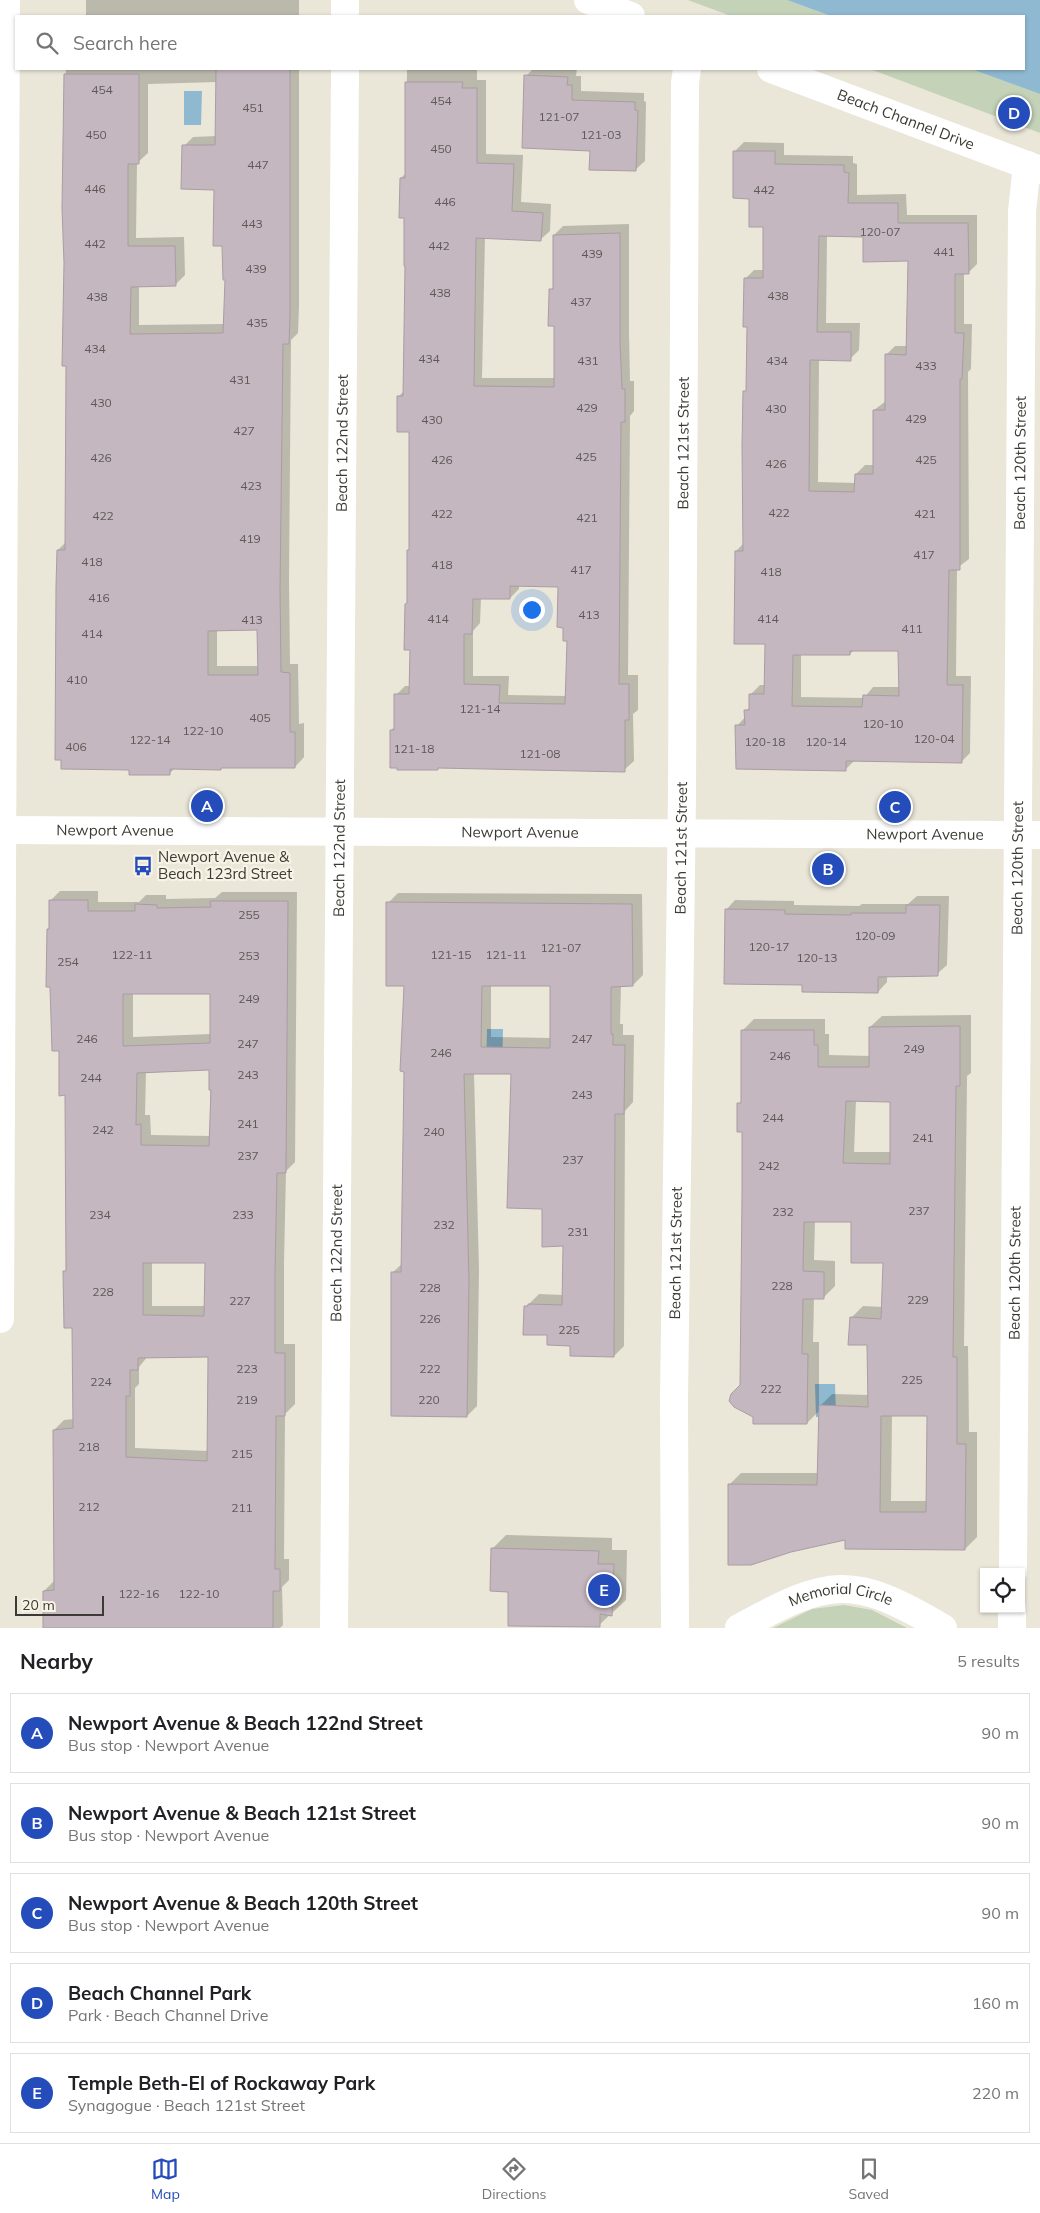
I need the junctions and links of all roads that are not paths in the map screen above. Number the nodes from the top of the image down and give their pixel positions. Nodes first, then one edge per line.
1 (6, 0) edge
2 (346, 0) edge
3 (588, 0) edge
4 (345, 15) edge
5 (628, 15) edge
6 (345, 70) edge
7 (687, 70) edge
8 (774, 70) edge
9 (1034, 168) edge
10 (1, 830) edge
11 (339, 832) junction
12 (682, 833) junction
13 (1029, 835) edge
14 (0, 1319) edge
15 (1013, 1568) edge
16 (1012, 1613) edge
17 (334, 1628) edge
18 (675, 1628) edge
19 (739, 1628) edge
20 (944, 1628) edge
21 (1012, 1628) edge

1 - 10 street
2 - 4 street
3 - 5 street
6 - 11 street, Beach 122nd Street
7 - 12 street, Beach 121st Street
8 - 9 street, Beach Channel Drive
9 - 13 street, Beach 120th Street
10 - 11 street, Newport Avenue
10 - 14 street
11 - 12 street, Newport Avenue
11 - 17 street, Beach 122nd Street
12 - 13 street, Newport Avenue
12 - 18 street, Beach 121st Street
13 - 15 street, Beach 120th Street
16 - 21 street
19 - 20 street, Memorial Circle

